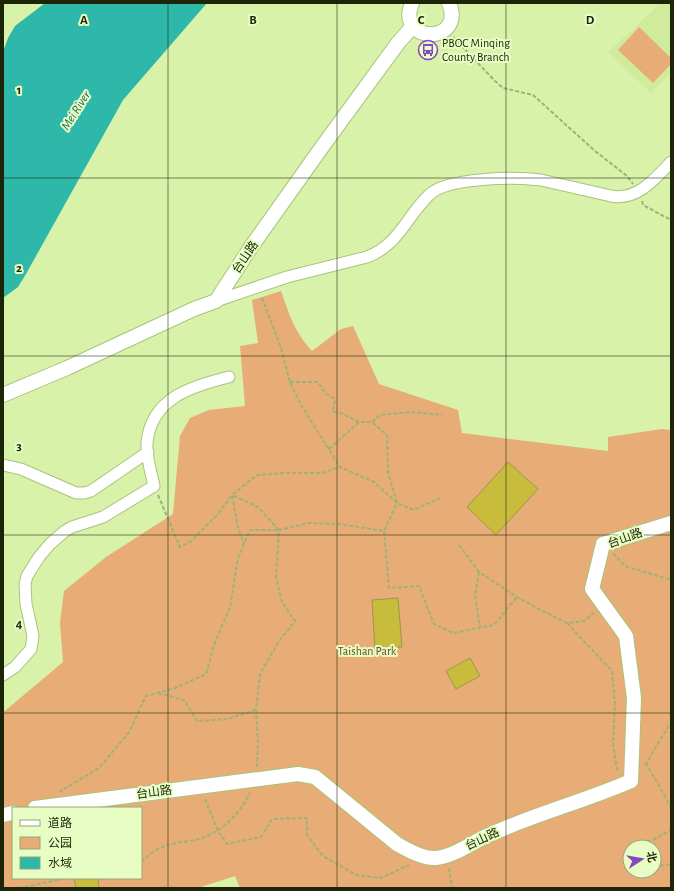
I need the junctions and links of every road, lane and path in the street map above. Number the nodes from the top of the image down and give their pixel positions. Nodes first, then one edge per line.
1 (412, 3) edge
2 (454, 5) edge
3 (412, 26) junction
4 (445, 29) junction
5 (671, 162) edge
6 (639, 191) junction
7 (671, 220) edge
8 (257, 286) junction
9 (216, 301) junction
10 (229, 377) dead end
11 (290, 382) junction
12 (3, 395) edge
13 (442, 415) dead end
14 (359, 422) junction
15 (372, 422) junction
16 (329, 449) junction
17 (148, 452) junction
18 (3, 465) edge
19 (340, 468) junction
20 (154, 486) junction
21 (232, 494) junction
22 (440, 498) dead end
23 (397, 503) junction
24 (671, 523) edge
25 (279, 530) junction
26 (384, 531) junction
27 (244, 544) junction
28 (603, 544) junction
29 (459, 545) dead end
30 (479, 572) junction
31 (671, 580) edge
32 (518, 597) junction
33 (604, 606) junction
34 (567, 623) junction
35 (480, 627) junction
36 (3, 675) edge
37 (157, 693) junction
38 (256, 710) junction
39 (671, 722) edge
40 (646, 762) junction
41 (256, 778) junction
42 (627, 783) junction
43 (200, 786) junction
44 (59, 792) dead end
45 (42, 807) edge
46 (671, 807) edge
47 (671, 830) edge
48 (218, 831) junction
49 (655, 839) edge
50 (424, 856) junction
51 (446, 856) junction
52 (142, 860) edge
53 (62, 879) edge
54 (19, 888) edge
55 (452, 888) edge

1 - 3 street
2 - 4 street
3 - 4 street
3 - 9 street, 台山路
4 - 6 path
5 - 6 street
6 - 7 path
6 - 8 street
8 - 9 street
8 - 11 path
9 - 12 street
10 - 17 street
11 - 14 path
11 - 16 path
13 - 15 path
14 - 15 path
14 - 16 path
15 - 23 path
16 - 19 path
17 - 18 street
17 - 20 street
19 - 21 path
19 - 23 path
20 - 21 path
20 - 36 street
21 - 25 path
21 - 27 path
22 - 23 path
23 - 26 path
24 - 28 street, 台山路
25 - 26 path
25 - 27 path
25 - 38 path
26 - 35 path
27 - 37 path
28 - 31 path
28 - 33 street, 台山路
29 - 30 path
30 - 32 path
30 - 35 path
32 - 34 path
32 - 35 path
33 - 34 path
33 - 42 street, 台山路
34 - 42 path
37 - 38 path
37 - 44 path
38 - 41 path
39 - 40 path
40 - 42 path
40 - 46 path
41 - 43 street, 台山路
41 - 48 path
41 - 50 street, 台山路
42 - 51 street, 台山路
43 - 45 street, 台山路
43 - 48 path
47 - 49 path
48 - 50 path
48 - 52 path
50 - 51 street, 台山路
51 - 55 path
53 - 54 path

